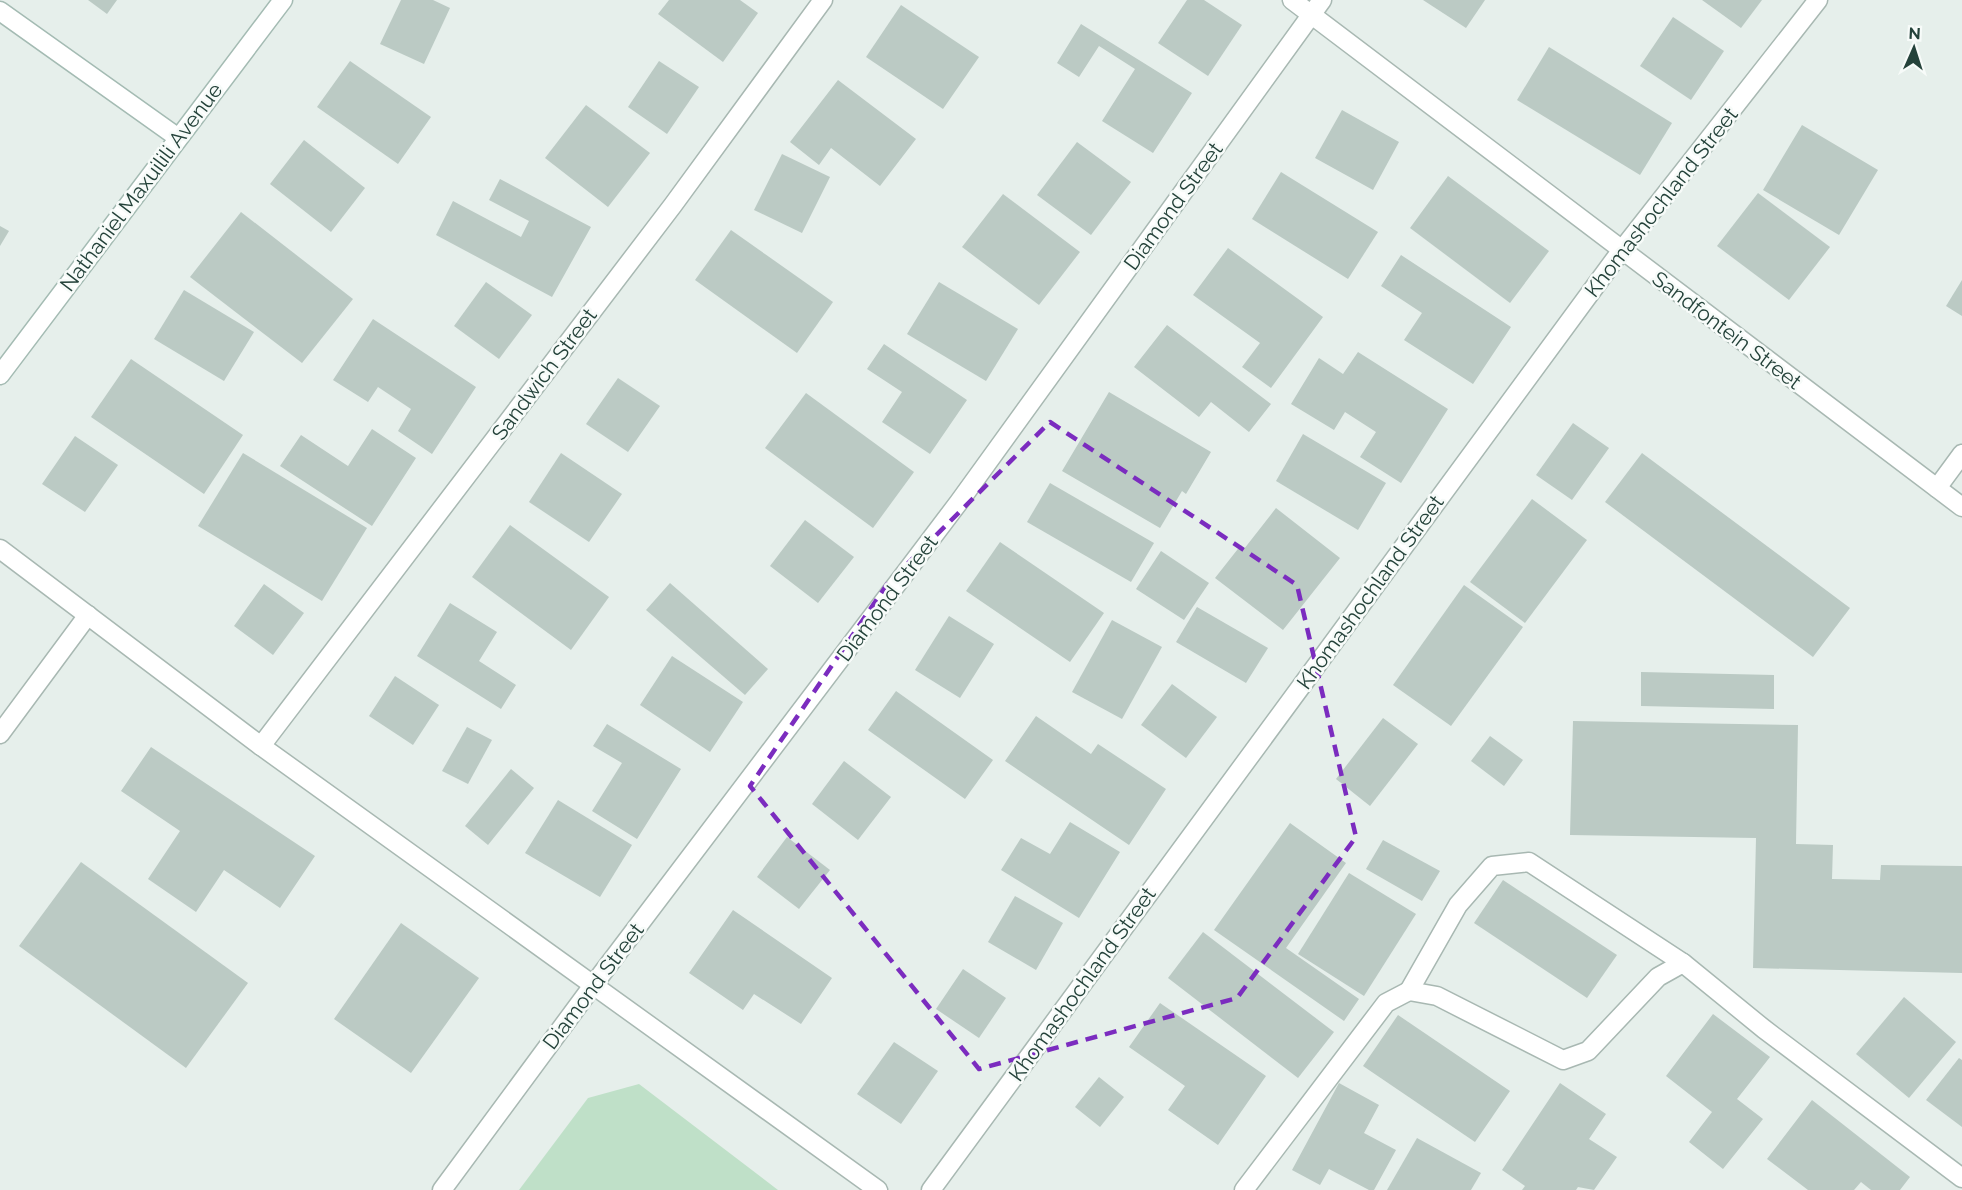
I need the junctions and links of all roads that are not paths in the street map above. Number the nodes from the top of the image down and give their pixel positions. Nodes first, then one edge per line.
1 (283, 0) edge
2 (823, 0) edge
3 (1292, 0) edge
4 (1818, 0) edge
5 (1317, 7) edge
6 (0, 10) edge
7 (177, 137) junction
8 (1621, 251) junction
9 (0, 375) edge
10 (1962, 454) edge
11 (1937, 488) junction
12 (1962, 507) edge
13 (0, 549) edge
14 (88, 615) junction
15 (0, 734) edge
16 (261, 746) junction
17 (1683, 963) junction
18 (594, 984) junction
19 (1409, 991) junction
20 (1962, 1178) edge
21 (442, 1190) edge
22 (878, 1190) edge
23 (931, 1190) edge
24 (1244, 1190) edge

1 - 7 street, Nathaniel Maxuilili Avenue
2 - 16 street, Sandwich Street
3 - 5 street, Sandfontein Street
4 - 8 street, Khomashochland Street
5 - 8 street, Sandfontein Street
5 - 18 street, Diamond Street
6 - 7 street
7 - 9 street, Nathaniel Maxuilili Avenue
8 - 11 street, Sandfontein Street
8 - 23 street, Khomashochland Street
10 - 11 street
11 - 12 street, Sandfontein Street
13 - 14 street
14 - 15 street
14 - 16 street
16 - 18 street
17 - 19 street
17 - 19 street
17 - 20 street
18 - 21 street, Diamond Street
18 - 22 street
19 - 24 street

